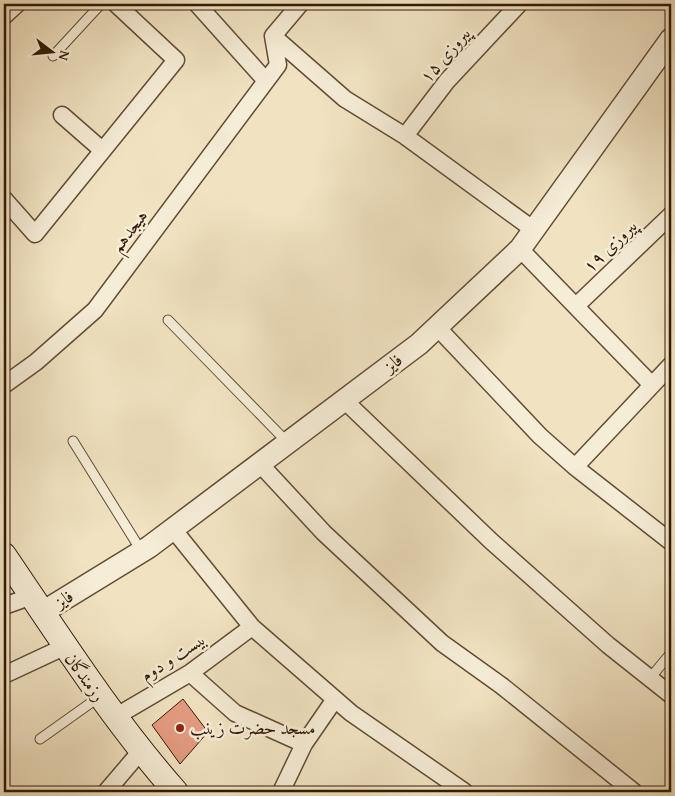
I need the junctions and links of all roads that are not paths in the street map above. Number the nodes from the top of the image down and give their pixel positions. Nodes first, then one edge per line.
1 (17, 4) edge
2 (101, 4) edge
3 (116, 4) edge
4 (197, 4) edge
5 (300, 4) edge
6 (519, 4) edge
7 (4, 16) edge
8 (273, 36) junction
9 (671, 39) edge
10 (53, 56) dead end
11 (266, 81) junction
12 (62, 115) dead end
13 (405, 136) junction
14 (102, 150) junction
15 (4, 199) edge
16 (671, 215) edge
17 (534, 230) junction
18 (520, 249) junction
19 (576, 306) junction
20 (168, 320) dead end
21 (437, 327) junction
22 (671, 365) edge
23 (4, 385) edge
24 (652, 385) junction
25 (344, 400) junction
26 (73, 441) dead end
27 (288, 443) junction
28 (260, 464) junction
29 (575, 467) junction
30 (173, 529) junction
31 (671, 542) edge
32 (142, 552) junction
33 (4, 555) edge
34 (38, 604) junction
35 (4, 606) edge
36 (252, 626) junction
37 (64, 647) junction
38 (671, 653) edge
39 (190, 673) junction
40 (4, 675) edge
41 (652, 677) junction
42 (671, 694) edge
43 (100, 697) junction
44 (335, 699) junction
45 (115, 716) junction
46 (40, 739) dead end
47 (304, 744) junction
48 (140, 752) junction
49 (106, 792) edge
50 (176, 792) edge
51 (281, 792) edge
52 (465, 792) edge
53 (634, 792) edge

1 - 7 street
2 - 10 lane
3 - 14 street
4 - 11 street
5 - 8 street
6 - 13 street, پیروزی ۱۵
8 - 11 street, هیجدهم
8 - 13 street
9 - 17 street, فایز
11 - 23 street, هیجدهم
12 - 14 street
13 - 17 street
14 - 15 street
16 - 19 street, پیروزی ۱۹
17 - 18 street, فایز
18 - 19 street
18 - 21 street, فایز
19 - 24 street
20 - 27 lane
21 - 25 street, فایز
21 - 29 street
22 - 24 street
24 - 29 street
25 - 27 street, فایز
25 - 41 street
26 - 32 lane
27 - 28 street, فایز
28 - 30 street, فایز
28 - 53 street
29 - 31 street
30 - 32 street, فایز
30 - 36 street
32 - 34 street, فایز
33 - 34 main road, رزمندگان
34 - 35 street
34 - 37 main road, رزمندگان
36 - 39 street, بیست و دوم
36 - 44 street
37 - 40 street
37 - 43 main road, رزمندگان
38 - 41 lane
39 - 45 street, بیست و دوم
39 - 47 street
41 - 42 street
43 - 45 main road, رزمندگان
43 - 46 lane
44 - 47 street
44 - 52 street
45 - 48 main road, رزمندگان
47 - 51 street
48 - 49 street
48 - 50 main road, رزمندگان

